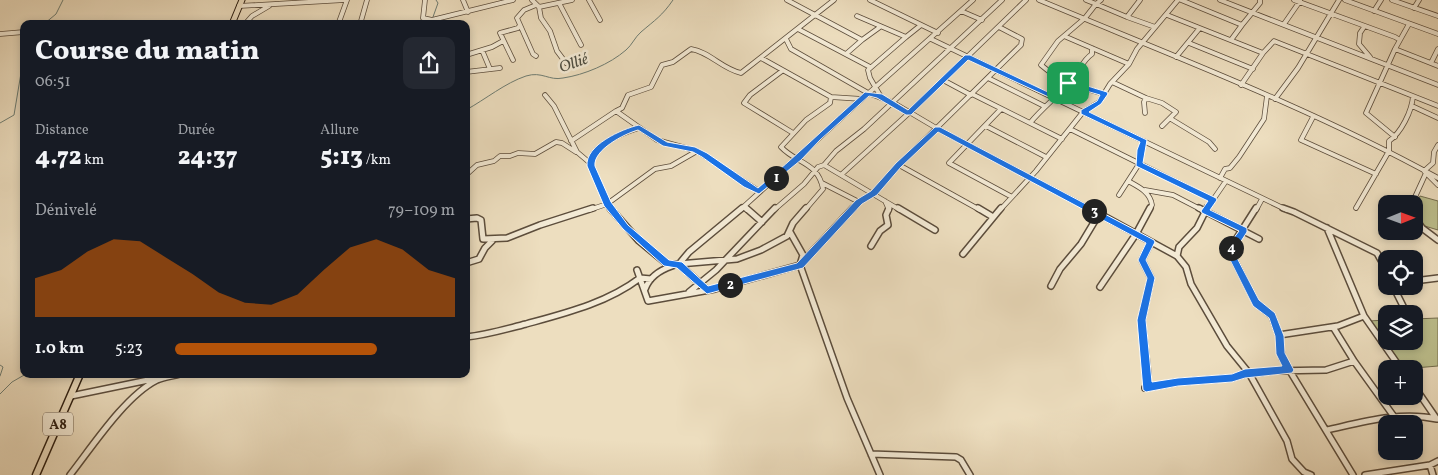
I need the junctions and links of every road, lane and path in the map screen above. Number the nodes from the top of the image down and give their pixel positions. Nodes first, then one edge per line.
1 (242, 0) edge
2 (346, 0) edge
3 (367, 0) edge
4 (425, 0) edge
5 (463, 0) edge
6 (514, 0) edge
7 (532, 0) edge
8 (572, 0) edge
9 (589, 0) edge
10 (787, 0) edge
11 (834, 0) edge
12 (870, 0) edge
13 (973, 0) edge
14 (1002, 0) edge
15 (1026, 0) edge
16 (1039, 0) edge
17 (1086, 0) edge
18 (1101, 0) edge
19 (1140, 0) edge
20 (1178, 0) edge
21 (1220, 0) edge
22 (1260, 0) edge
23 (1294, 0) edge
24 (1339, 0) edge
25 (1345, 0) edge
26 (1382, 0) edge
27 (1392, 0) edge
28 (1419, 0) edge
29 (1300, 1) edge
30 (281, 2) edge
31 (559, 3) junction
32 (1096, 4) junction
33 (270, 5) junction
34 (239, 6) junction
35 (537, 6) junction
36 (1414, 8) junction
37 (961, 11) junction
38 (1374, 11) junction
39 (468, 12) junction
40 (1253, 12) junction
41 (1332, 14) junction
42 (816, 15) junction
43 (1167, 15) junction
44 (857, 16) dead end
45 (1438, 16) edge
46 (1127, 17) junction
47 (1084, 18) junction
48 (234, 20) edge
49 (248, 20) edge
50 (340, 20) edge
51 (361, 20) edge
52 (432, 20) joint
53 (600, 20) dead end
54 (982, 20) junction
55 (1284, 24) junction
56 (1409, 24) junction
57 (520, 25) junction
58 (920, 25) junction
59 (1242, 25) junction
60 (880, 26) junction
61 (1364, 26) junction
62 (998, 27) junction
63 (1155, 28) junction
64 (798, 29) junction
65 (1199, 29) junction
66 (20, 32) edge
67 (938, 32) junction
68 (0, 34) edge
69 (1438, 34) edge
70 (1064, 36) junction
71 (906, 37) junction
72 (1316, 38) junction
73 (786, 39) junction
74 (862, 40) junction
75 (931, 40) junction
76 (1231, 40) junction
77 (1400, 40) junction
78 (503, 41) junction
79 (1190, 42) junction
80 (1143, 43) junction
81 (581, 45) dead end
82 (1092, 48) junction
83 (950, 49) junction
84 (1395, 49) junction
85 (1438, 49) edge
86 (482, 50) junction
87 (1262, 53) junction
88 (1306, 53) junction
89 (470, 54) edge
90 (846, 54) junction
91 (536, 56) dead end
92 (967, 57) junction
93 (1176, 57) junction
94 (761, 58) junction
95 (513, 60) dead end
96 (1373, 60) junction
97 (566, 62) dead end
98 (1431, 63) junction
99 (1130, 64) junction
100 (1386, 66) junction
101 (1438, 66) edge
102 (870, 67) junction
103 (500, 68) dead end
104 (490, 69) junction
105 (1253, 69) junction
106 (995, 70) junction
107 (782, 71) junction
108 (470, 72) edge
109 (988, 78) junction
110 (943, 80) junction
111 (1112, 82) junction
112 (1379, 82) junction
113 (1068, 83) junction
114 (1241, 85) junction
115 (1438, 86) edge
116 (875, 87) junction
117 (868, 93) junction
118 (971, 94) junction
119 (1104, 94) junction
120 (545, 95) dead end
121 (1267, 96) junction
122 (1412, 96) junction
123 (831, 97) junction
124 (881, 97) junction
125 (1053, 97) junction
126 (1146, 98) junction
127 (862, 99) junction
128 (1275, 99) junction
129 (892, 103) junction
130 (1044, 106) junction
131 (1412, 106) junction
132 (1438, 106) edge
133 (1001, 110) junction
134 (616, 111) junction
135 (1084, 112) junction
136 (1145, 112) dead end
137 (909, 114) junction
138 (1313, 117) junction
139 (1438, 118) edge
140 (1171, 119) junction
141 (1030, 123) junction
142 (986, 126) junction
143 (1162, 126) dead end
144 (639, 128) junction
145 (937, 129) junction
146 (1070, 129) junction
147 (793, 133) junction
148 (1394, 137) junction
149 (1062, 139) junction
150 (571, 141) junction
151 (1144, 141) junction
152 (966, 143) junction
153 (1438, 145) edge
154 (1215, 149) dead end
155 (1389, 151) junction
156 (577, 152) junction
157 (697, 152) junction
158 (798, 158) junction
159 (1046, 158) junction
160 (1139, 164) junction
161 (824, 165) junction
162 (899, 165) junction
163 (591, 166) junction
164 (816, 170) junction
165 (470, 171) edge
166 (1425, 172) junction
167 (842, 174) junction
168 (1376, 174) junction
169 (1030, 176) junction
170 (1220, 178) junction
171 (1438, 178) edge
172 (1128, 182) junction
173 (1226, 182) junction
174 (822, 183) junction
175 (1438, 185) edge
176 (1145, 190) junction
177 (759, 191) junction
178 (874, 193) junction
179 (1119, 195) dead end
180 (1416, 195) edge
181 (1012, 198) junction
182 (884, 199) junction
183 (1262, 199) junction
184 (1213, 200) junction
185 (859, 202) junction
186 (607, 204) junction
187 (744, 207) junction
188 (1356, 208) dead end
189 (1205, 211) junction
190 (1099, 214) junction
191 (993, 217) junction
192 (470, 220) edge
193 (762, 222) junction
194 (1328, 228) junction
195 (1423, 229) edge
196 (935, 230) dead end
197 (1244, 230) junction
198 (790, 232) junction
199 (1136, 234) junction
200 (498, 239) junction
201 (1259, 239) dead end
202 (1438, 240) edge
203 (1151, 242) junction
204 (870, 246) dead end
205 (963, 254) dead end
206 (1378, 255) edge
207 (1177, 256) junction
208 (722, 261) junction
209 (470, 263) edge
210 (679, 264) junction
211 (673, 265) junction
212 (800, 265) junction
213 (637, 270) dead end
214 (640, 278) junction
215 (1438, 278) edge
216 (651, 279) junction
217 (1423, 280) edge
218 (698, 283) junction
219 (1051, 286) dead end
220 (1100, 287) dead end
221 (707, 290) junction
222 (645, 291) junction
223 (686, 294) junction
224 (1364, 316) junction
225 (1333, 327) junction
226 (1279, 336) junction
227 (470, 337) edge
228 (1395, 360) edge
229 (1354, 361) junction
230 (1289, 370) junction
231 (1249, 373) junction
232 (78, 378) edge
233 (162, 378) joint
234 (70, 396) junction
235 (1423, 398) edge
236 (1393, 415) edge
237 (1423, 416) edge
238 (1438, 419) edge
239 (1378, 421) edge
240 (1327, 430) junction
241 (871, 454) junction
242 (1438, 461) edge
243 (1430, 465) junction
244 (36, 475) edge
245 (70, 475) edge
246 (880, 475) edge
247 (970, 475) edge
248 (1312, 475) edge
249 (1353, 475) edge
250 (1366, 475) edge
251 (1434, 475) edge

1 - 34 main road
2 - 30 street
2 - 50 street
3 - 51 street
4 - 52 street
5 - 39 street
6 - 39 street
7 - 35 street
8 - 31 street
9 - 53 street
10 - 42 street
11 - 42 street
12 - 58 street
13 - 37 street
14 - 54 street
15 - 62 street
16 - 47 street
17 - 32 street
18 - 32 street
19 - 46 street
20 - 43 street
20 - 59 street
21 - 40 street
22 - 40 street
23 - 29 street
24 - 41 street
25 - 38 street
26 - 38 street
27 - 36 street
28 - 36 street
29 - 41 street
29 - 55 street
30 - 33 street
31 - 35 street
31 - 81 street
32 - 46 street
32 - 47 street
33 - 34 street
33 - 49 street
34 - 48 main road
35 - 57 street
35 - 97 street
36 - 45 street
37 - 54 street
37 - 67 street
38 - 56 street
39 - 52 street
40 - 55 street
40 - 59 street
41 - 61 street
41 - 72 street
42 - 64 street
42 - 74 street
43 - 63 street
43 - 65 street
44 - 60 street
46 - 63 street
47 - 70 street
47 - 80 street
54 - 83 street
55 - 72 street
56 - 69 street
56 - 77 street
57 - 78 street
57 - 91 street
58 - 67 street
58 - 71 street
59 - 76 street
60 - 71 street
60 - 74 street
61 - 77 street
61 - 96 street
62 - 92 street
62 - 106 street
63 - 80 street
64 - 73 street
64 - 90 street
65 - 76 street
65 - 79 street
66 - 68 street
67 - 75 street
70 - 82 street
70 - 113 street
71 - 102 street
72 - 88 street
72 - 96 street
73 - 94 street
73 - 117 street
74 - 90 street
75 - 83 street
75 - 116 street
76 - 87 street
77 - 84 street
78 - 86 street
78 - 95 street
79 - 93 street
79 - 105 street
80 - 93 street
80 - 99 street
82 - 99 street
82 - 113 street
83 - 92 street
83 - 129 street
84 - 98 street
84 - 100 street
85 - 98 street
86 - 89 street
86 - 104 street
87 - 88 street
87 - 105 street
88 - 112 street
88 - 128 street
90 - 102 street
92 - 106 street
92 - 110 street
93 - 114 street
94 - 107 street
94 - 134 street
96 - 100 street
98 - 101 street
99 - 111 street
100 - 112 street
100 - 115 street
102 - 116 street
103 - 104 street
104 - 108 street
105 - 114 street
106 - 109 street
106 - 125 street
107 - 123 street
107 - 147 street
109 - 118 street
109 - 130 street
110 - 118 street
110 - 137 street
111 - 119 street
111 - 126 street
112 - 122 street
112 - 148 street
113 - 119 street
113 - 125 street
114 - 121 street
116 - 117 street
116 - 124 street
117 - 124 street
117 - 127 street
118 - 133 street
118 - 145 street
119 - 135 street
120 - 150 street
121 - 128 street
121 - 170 street
122 - 131 street
122 - 132 street
123 - 127 street
123 - 147 street
124 - 129 street
125 - 130 street
125 - 135 street
126 - 136 street
126 - 140 street
127 - 158 street
128 - 138 street
129 - 137 street
129 - 161 street
130 - 141 street
131 - 139 street
131 - 148 street
133 - 141 street
133 - 142 street
134 - 144 street
134 - 150 street
135 - 146 street
135 - 151 street
137 - 145 street
137 - 167 street
138 - 155 street
138 - 168 street
140 - 143 street
140 - 154 street
141 - 149 street
142 - 152 street
142 - 159 street
144 - 157 street
144 - 163 street
145 - 152 street
145 - 162 street
146 - 149 street
146 - 160 street
147 - 158 street
148 - 155 street
149 - 159 street
150 - 156 street
151 - 160 street
151 - 170 street
152 - 169 street
152 - 181 street
153 - 166 street
155 - 166 street
155 - 168 street
156 - 163 street
156 - 165 street
157 - 177 street
157 - 186 street
158 - 164 street
158 - 177 street
159 - 169 street
160 - 172 street
160 - 184 street
161 - 164 street
161 - 167 street
162 - 178 street
162 - 191 street
163 - 186 street
164 - 174 street
164 - 193 street
166 - 171 street
166 - 175 street
166 - 180 street
167 - 178 street
168 - 188 street
169 - 181 street
169 - 190 street
170 - 173 street
172 - 176 street
172 - 179 street
173 - 183 street
173 - 184 street
174 - 185 street
174 - 198 street
176 - 189 street
176 - 199 street
177 - 187 street
178 - 182 street
178 - 185 street
181 - 191 street
182 - 196 street
182 - 204 street
183 - 194 street
183 - 197 street
184 - 189 street
185 - 212 street
186 - 200 street
186 - 211 street
187 - 193 street
187 - 210 street
189 - 197 street
189 - 207 street
190 - 199 street
190 - 219 street
191 - 205 street
192 - 200 street
193 - 208 street
194 - 206 street
194 - 224 street
195 - 202 street
197 - 201 street
197 - 226 street
198 - 208 street
198 - 212 street
199 - 203 street
199 - 220 street
200 - 209 street
203 - 207 street
203 - 231 street
207 - 231 street
208 - 210 street
208 - 218 street
210 - 211 street
210 - 218 street
211 - 216 street
212 - 221 street
212 - 241 street
213 - 214 street
214 - 216 street
214 - 222 street
214 - 227 street
215 - 217 street
216 - 222 street
218 - 221 street
218 - 223 street
221 - 223 street
222 - 223 street
224 - 225 street
224 - 228 street
225 - 226 street
225 - 229 street
226 - 230 street
229 - 230 street
229 - 236 street
230 - 231 street
230 - 240 street
231 - 248 street
232 - 234 main road, A8
233 - 234 street
233 - 245 street
234 - 244 main road, A8
235 - 238 street
237 - 238 street
239 - 240 street
240 - 249 street
241 - 246 street
241 - 247 street
242 - 243 street
243 - 250 street
243 - 251 street

